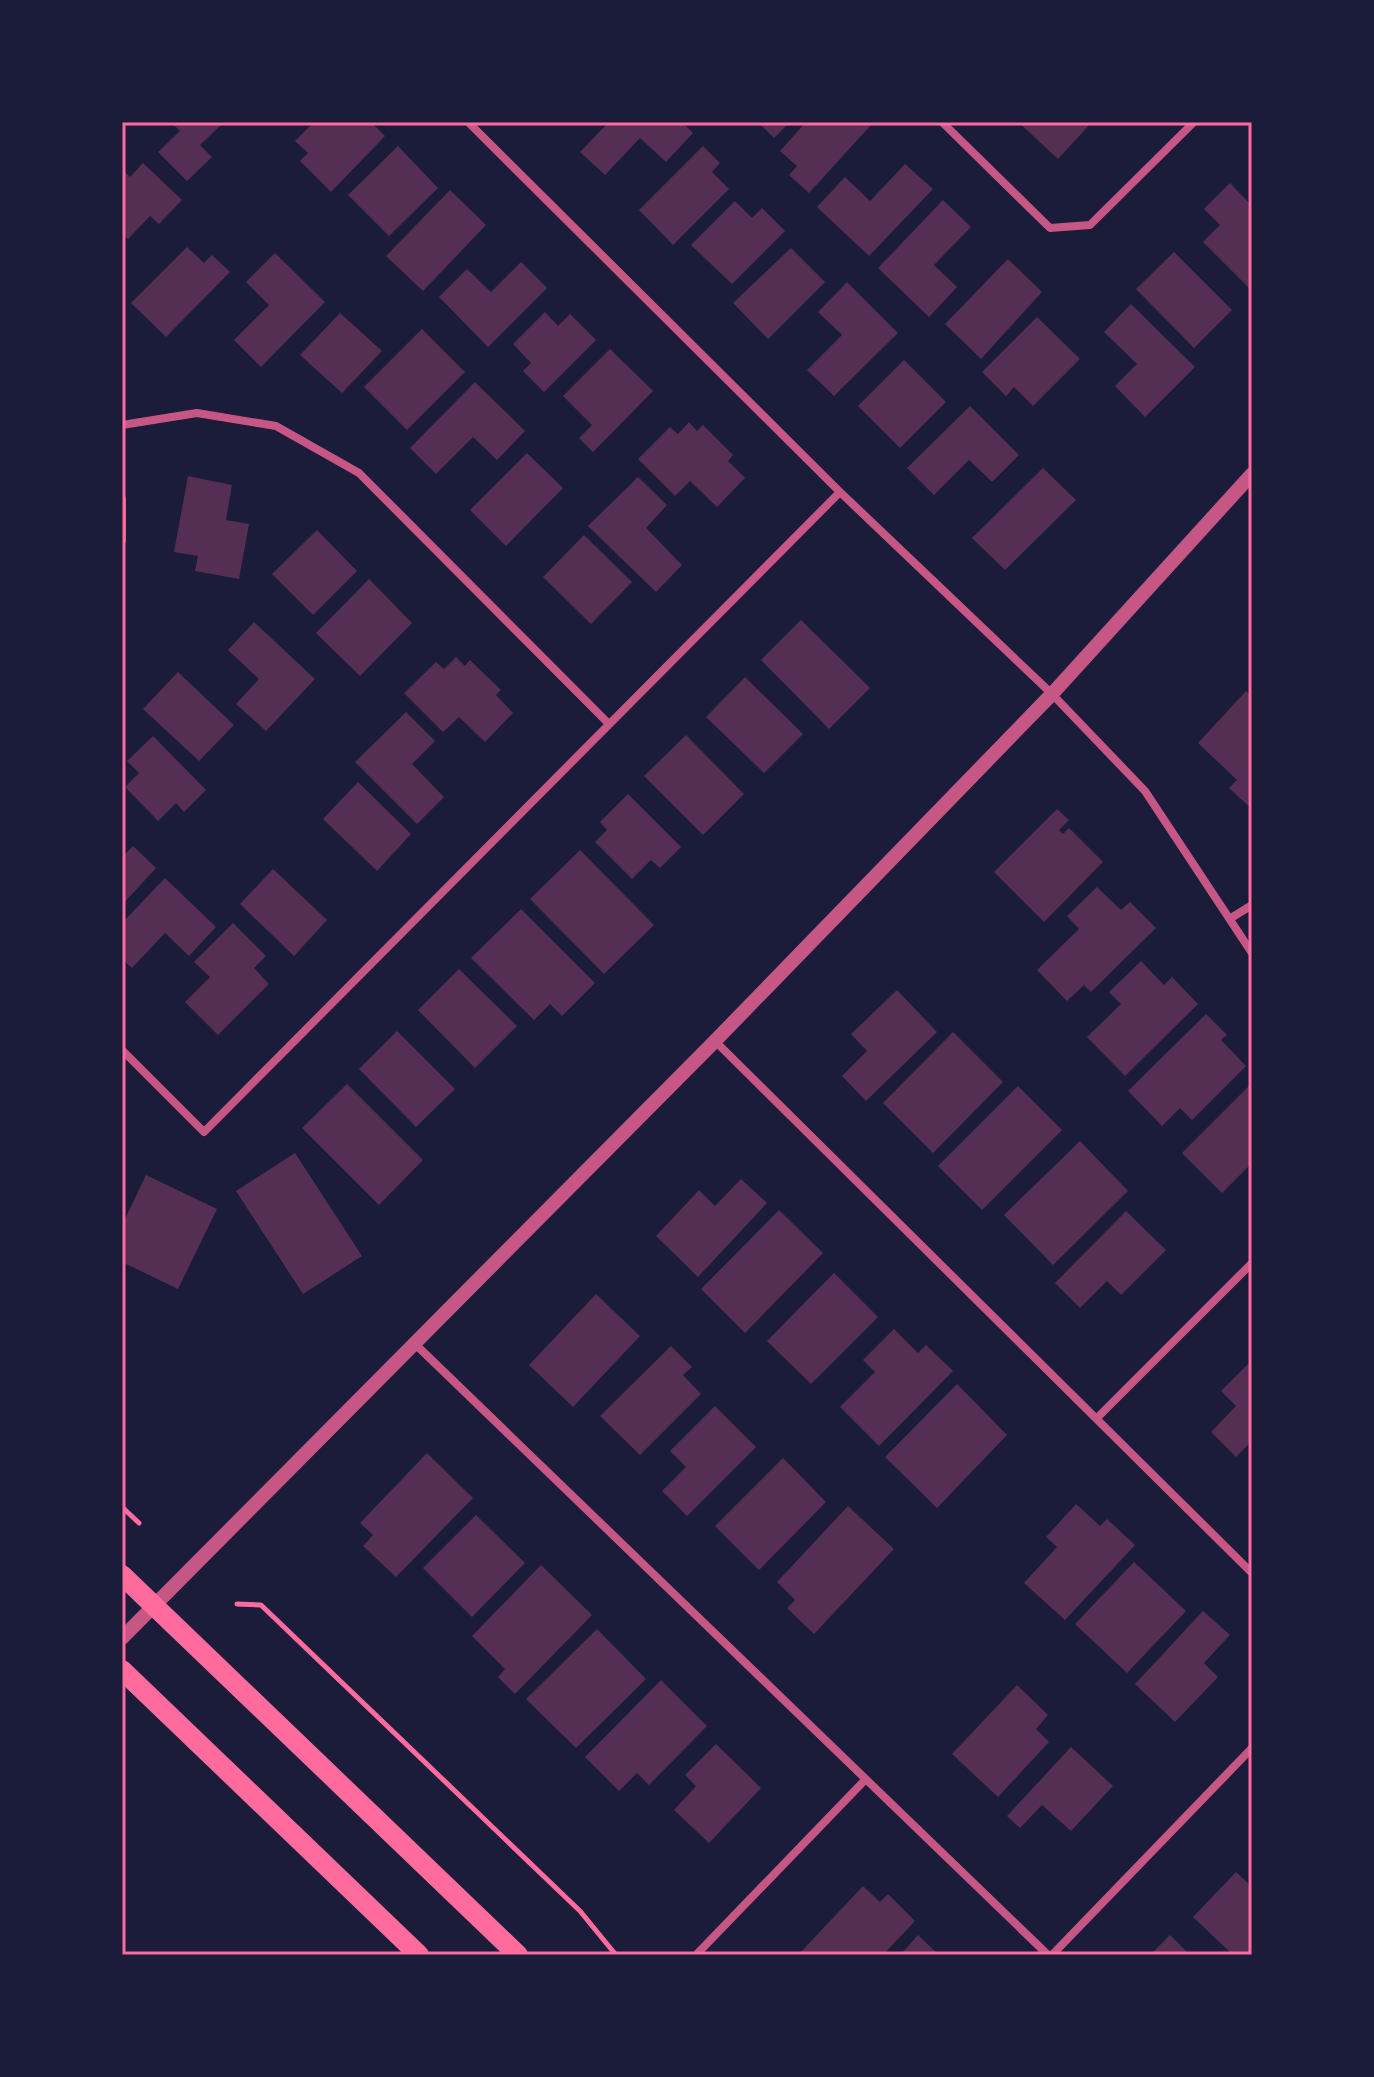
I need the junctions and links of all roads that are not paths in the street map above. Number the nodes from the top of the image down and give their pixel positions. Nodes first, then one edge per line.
1 (468, 122) edge
2 (942, 122) edge
3 (1194, 122) edge
4 (122, 425) edge
5 (1252, 474) edge
6 (840, 492) junction
7 (122, 499) edge
8 (122, 540) edge
9 (1052, 694) junction
10 (609, 724) junction
11 (1252, 905) edge
12 (1231, 918) junction
13 (1252, 953) edge
14 (715, 1041) junction
15 (122, 1050) edge
16 (1252, 1263) edge
17 (413, 1342) junction
18 (1097, 1418) junction
19 (1252, 1573) edge
20 (122, 1575) edge
21 (154, 1606) junction
22 (122, 1638) edge
23 (122, 1670) edge
24 (1252, 1748) edge
25 (864, 1781) junction
26 (419, 1955) edge
27 (518, 1955) edge
28 (696, 1955) edge
29 (1050, 1955) edge

1 - 6 street
2 - 3 street
4 - 10 street
5 - 9 street
6 - 9 street
6 - 10 street
7 - 8 street
9 - 12 street
9 - 14 street
10 - 15 street
11 - 12 street
12 - 13 street
14 - 17 street
14 - 18 street
16 - 18 street
17 - 21 street
17 - 25 street
18 - 19 street
20 - 21 main road
21 - 22 street
21 - 27 main road
23 - 26 main road
24 - 29 street
25 - 28 street
25 - 29 street

